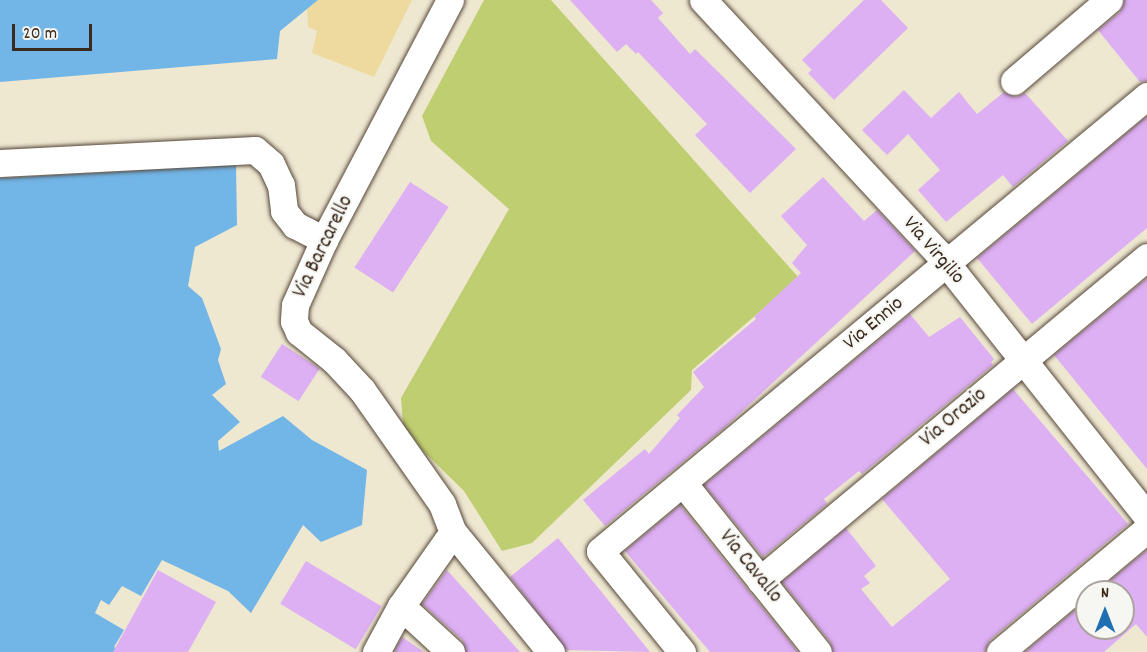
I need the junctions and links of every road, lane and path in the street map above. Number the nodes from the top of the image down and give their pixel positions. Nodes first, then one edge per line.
1 (450, 0) edge
2 (703, 0) edge
3 (1109, 0) edge
4 (1014, 81) dead end
5 (1147, 96) edge
6 (0, 163) edge
7 (324, 240) junction
8 (1147, 257) edge
9 (947, 264) junction
10 (1022, 361) junction
11 (683, 483) junction
12 (1147, 516) edge
13 (1147, 530) edge
14 (453, 532) junction
15 (760, 580) junction
16 (401, 606) junction
17 (376, 652) edge
18 (451, 652) edge
19 (550, 652) edge
20 (682, 652) edge
21 (818, 652) edge
22 (1000, 652) edge

1 - 7 street, Via Barcarello
2 - 9 street, Via Virgilio
3 - 4 street
5 - 9 street, Via Ennio
6 - 7 street
7 - 14 street, Via Barcarello
8 - 10 street, Via Orazio
9 - 10 street, Via Virgilio
9 - 11 street, Via Ennio
10 - 12 street, Via Virgilio
10 - 15 street, Via Orazio
11 - 15 street, Via Cavallo
11 - 20 street, Via Ennio
13 - 22 street
14 - 16 street
14 - 19 street, Via Barcarello
15 - 21 street, Via Cavallo
16 - 17 street
16 - 18 street

